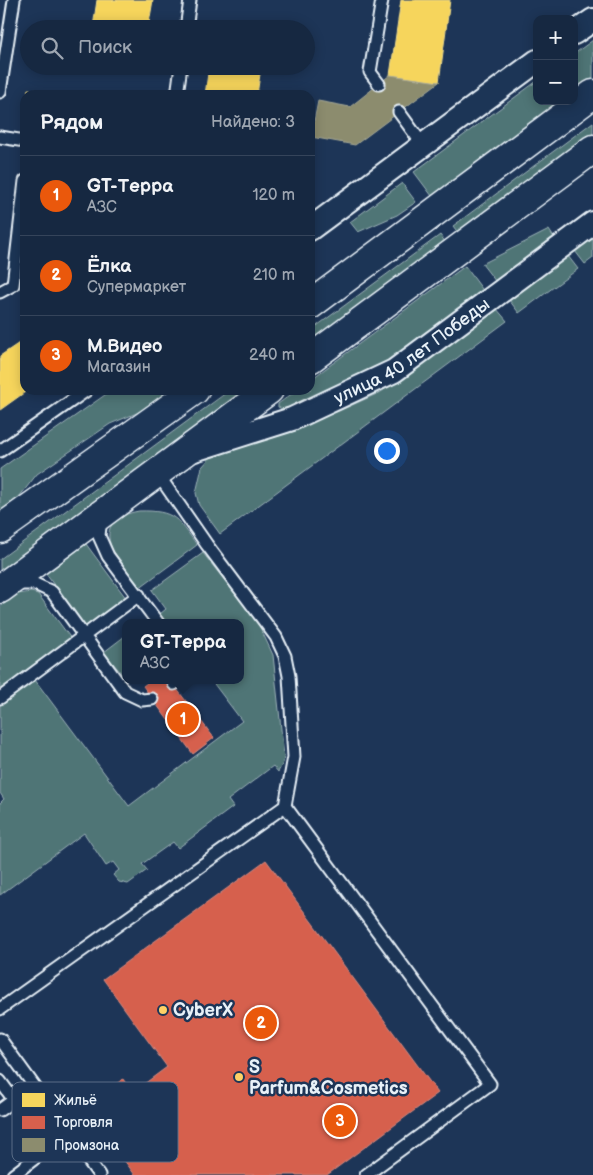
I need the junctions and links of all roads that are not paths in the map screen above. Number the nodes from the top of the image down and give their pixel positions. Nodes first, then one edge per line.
1 (14, 0) edge
2 (190, 0) edge
3 (382, 0) edge
4 (187, 20) edge
5 (593, 20) edge
6 (578, 30) edge
7 (533, 64) edge
8 (179, 75) edge
9 (379, 84) dead end
10 (177, 90) edge
11 (0, 92) edge
12 (593, 94) edge
13 (399, 112) dead end
14 (0, 137) edge
15 (20, 140) edge
16 (423, 145) junction
17 (593, 149) edge
18 (20, 221) edge
19 (593, 223) edge
20 (315, 224) edge
21 (0, 292) edge
22 (315, 301) edge
23 (315, 355) edge
24 (80, 395) edge
25 (186, 395) edge
26 (262, 395) edge
27 (0, 451) edge
28 (184, 453) junction
29 (157, 473) junction
30 (101, 514) junction
31 (0, 529) edge
32 (4, 586) edge
33 (138, 595) junction
34 (155, 619) edge
35 (84, 636) junction
36 (0, 698) edge
37 (152, 699) dead end
38 (284, 806) junction
39 (0, 1009) edge
40 (0, 1039) edge
41 (0, 1081) edge
42 (30, 1082) edge
43 (12, 1097) edge
44 (12, 1101) edge
45 (0, 1110) edge
46 (30, 1162) edge
47 (88, 1162) edge
48 (97, 1174) edge
49 (13, 1175) edge
50 (366, 1175) edge

1 - 11 lane
2 - 4 lane
3 - 9 lane
5 - 6 street
7 - 16 street
8 - 10 lane
12 - 22 main road
13 - 16 lane
14 - 15 lane
16 - 20 street
17 - 23 main road
18 - 21 lane
19 - 28 street, улица 40 лет Победы
24 - 27 lane
25 - 31 main road
26 - 28 main road, улица 40 лет Победы
28 - 29 main road, улица 40 лет Победы
29 - 30 main road, улица 40 лет Победы
29 - 38 lane
30 - 32 main road, улица 40 лет Победы
30 - 33 lane
32 - 35 lane
33 - 34 lane
33 - 35 lane
35 - 36 lane
35 - 37 lane
38 - 39 lane
38 - 50 lane
40 - 42 lane
41 - 43 lane
44 - 45 lane
46 - 49 lane
47 - 48 lane

